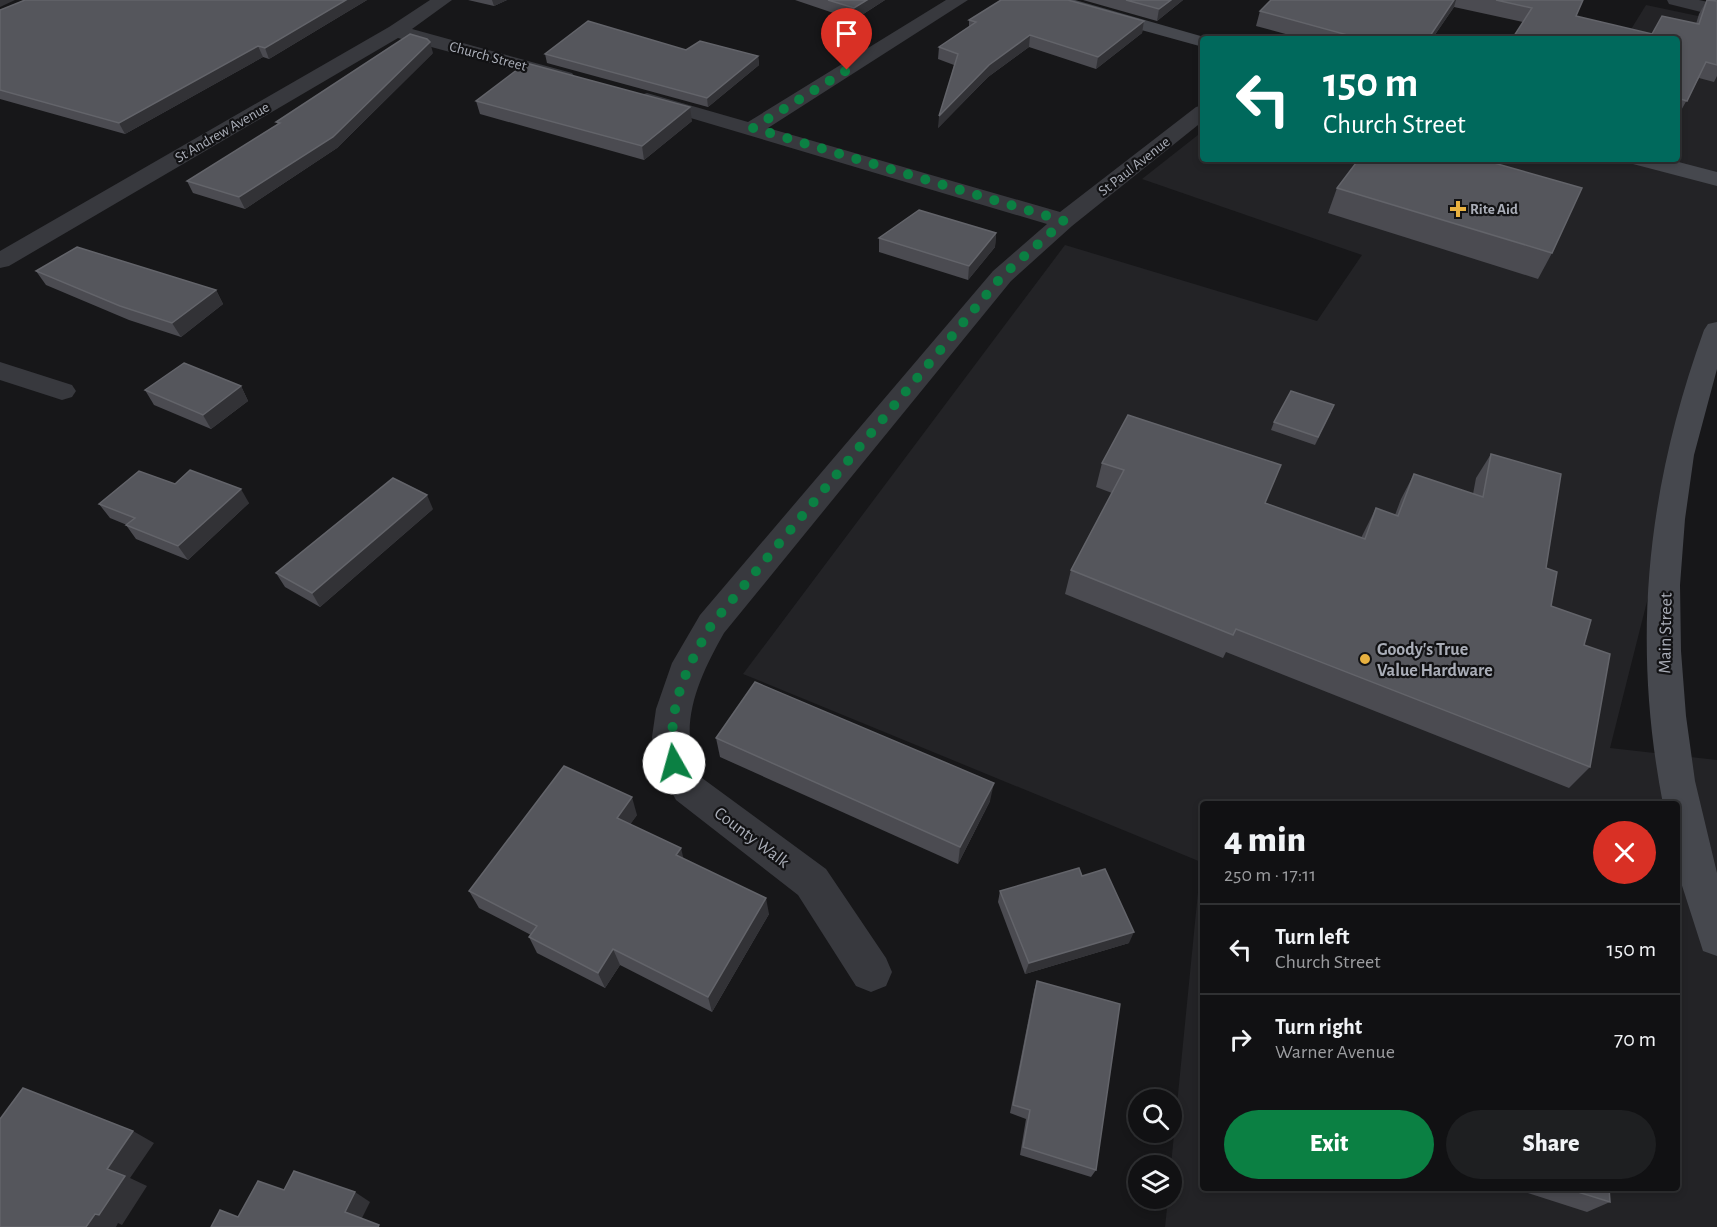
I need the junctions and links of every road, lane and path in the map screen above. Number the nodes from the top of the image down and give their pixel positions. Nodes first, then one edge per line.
1 (443, 0) edge
2 (959, 0) edge
3 (1054, 0) edge
4 (1676, 0) edge
5 (1717, 10) edge
6 (396, 31) junction
7 (1200, 40) edge
8 (580, 81) edge
9 (626, 94) edge
10 (1200, 113) edge
11 (753, 128) junction
12 (1652, 162) edge
13 (1717, 179) edge
14 (1064, 221) junction
15 (0, 261) edge
16 (1717, 330) edge
17 (0, 371) edge
18 (62, 391) dead end
19 (1717, 937) edge
20 (871, 972) dead end

1 - 6 street, St Andrew Avenue
2 - 11 street
3 - 7 main road
4 - 5 street
6 - 8 street, Church Street
6 - 15 street, St Andrew Avenue
9 - 11 street
10 - 14 street, St Paul Avenue
11 - 14 street
12 - 13 main road
14 - 20 street, County Walk
16 - 19 main road, Main Street
17 - 18 street

